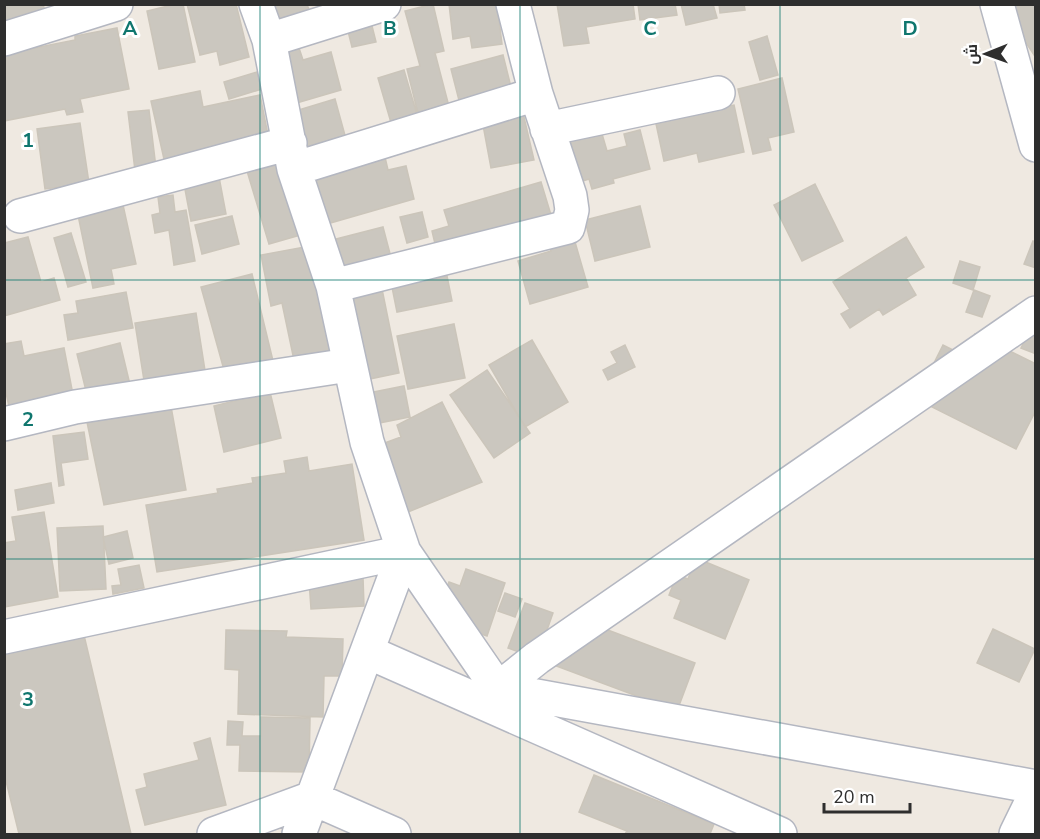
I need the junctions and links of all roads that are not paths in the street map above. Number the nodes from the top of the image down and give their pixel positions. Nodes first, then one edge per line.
1 (116, 4) edge
2 (256, 4) edge
3 (384, 4) edge
4 (513, 4) edge
5 (997, 4) edge
6 (4, 39) edge
7 (269, 40) junction
8 (718, 93) dead end
9 (536, 94) junction
10 (547, 129) junction
11 (1035, 146) edge
12 (292, 156) junction
13 (20, 216) dead end
14 (333, 286) junction
15 (1035, 313) edge
16 (350, 365) junction
17 (4, 424) edge
18 (404, 552) junction
19 (4, 636) edge
20 (368, 652) junction
21 (498, 689) junction
22 (1035, 787) edge
23 (1035, 793) edge
24 (312, 798) junction
25 (214, 834) edge
26 (299, 834) edge
27 (394, 834) edge
28 (780, 834) edge
29 (1016, 834) edge

1 - 6 street
2 - 7 street
3 - 7 street
4 - 9 street
5 - 11 street
7 - 12 street
8 - 10 street
9 - 10 street
9 - 12 street
10 - 14 street
12 - 13 street
12 - 14 street
14 - 16 street
15 - 21 street
16 - 17 street
16 - 18 street
18 - 19 street
18 - 20 street
18 - 21 street
20 - 24 street
20 - 28 street
21 - 22 street
23 - 29 street
24 - 25 street
24 - 26 street
24 - 27 street

